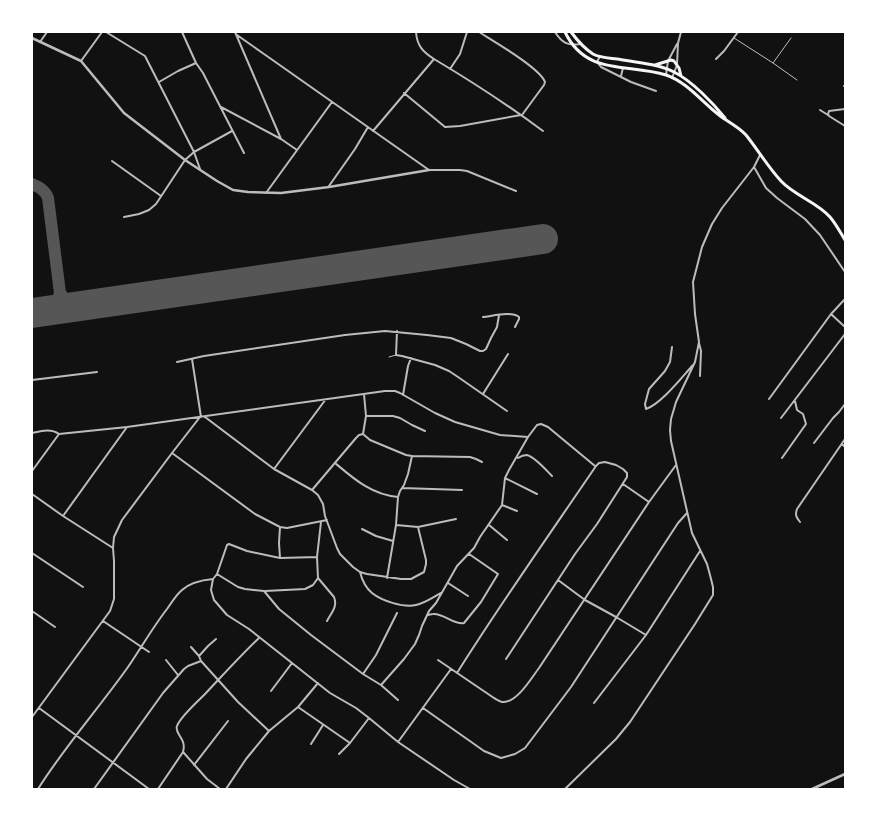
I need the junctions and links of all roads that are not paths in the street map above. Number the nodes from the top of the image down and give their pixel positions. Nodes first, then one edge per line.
1 (47, 32) edge
2 (102, 32) edge
3 (106, 32) edge
4 (182, 32) edge
5 (235, 32) edge
6 (416, 32) edge
7 (467, 32) edge
8 (478, 32) edge
9 (555, 32) edge
10 (564, 32) edge
11 (571, 32) edge
12 (681, 32) edge
13 (738, 32) edge
14 (237, 35) junction
15 (734, 37) junction
16 (32, 38) edge
17 (791, 38) dead end
18 (40, 42) junction
19 (678, 43) junction
20 (581, 44) junction
21 (574, 45) junction
22 (600, 56) junction
23 (434, 59) junction
24 (716, 59) dead end
25 (81, 61) junction
26 (668, 61) junction
27 (597, 62) junction
28 (196, 63) junction
29 (773, 63) junction
30 (677, 64) junction
31 (653, 66) junction
32 (450, 68) junction
33 (623, 68) junction
34 (667, 69) junction
35 (675, 72) junction
36 (621, 76) junction
37 (666, 76) junction
38 (681, 76) junction
39 (672, 78) junction
40 (797, 80) dead end
41 (159, 82) junction
42 (656, 91) dead end
43 (404, 93) junction
44 (332, 102) junction
45 (220, 106) junction
46 (845, 109) edge
47 (820, 110) dead end
48 (522, 115) junction
49 (829, 116) junction
50 (729, 122) junction
51 (845, 126) edge
52 (368, 127) junction
53 (232, 131) junction
54 (373, 131) junction
55 (543, 131) dead end
56 (280, 140) junction
57 (297, 150) junction
58 (194, 152) junction
59 (244, 153) dead end
60 (760, 154) junction
61 (185, 160) junction
62 (112, 161) dead end
63 (754, 168) junction
64 (200, 170) junction
65 (429, 170) junction
66 (328, 187) junction
67 (516, 191) dead end
68 (266, 193) junction
69 (161, 196) junction
70 (124, 217) dead end
71 (845, 240) edge
72 (845, 272) edge
73 (845, 299) edge
74 (832, 314) junction
75 (499, 315) junction
76 (483, 317) dead end
77 (515, 327) dead end
78 (845, 327) edge
79 (397, 331) junction
80 (845, 334) edge
81 (699, 342) junction
82 (672, 347) dead end
83 (508, 354) dead end
84 (396, 355) junction
85 (389, 357) dead end
86 (411, 358) junction
87 (192, 359) junction
88 (177, 362) dead end
89 (695, 362) junction
90 (97, 372) dead end
91 (700, 376) dead end
92 (32, 380) edge
93 (364, 394) junction
94 (482, 394) junction
95 (403, 395) junction
96 (326, 399) junction
97 (769, 399) dead end
98 (795, 400) junction
99 (845, 404) edge
100 (507, 410) dead end
101 (366, 416) junction
102 (201, 417) junction
103 (205, 417) junction
104 (781, 418) dead end
105 (127, 427) junction
106 (425, 431) dead end
107 (32, 433) edge
108 (59, 434) junction
109 (363, 434) junction
110 (528, 437) junction
111 (845, 439) edge
112 (814, 443) dead end
113 (842, 444) junction
114 (845, 447) edge
115 (172, 454) junction
116 (412, 456) junction
117 (517, 458) junction
118 (782, 458) dead end
119 (482, 462) dead end
120 (335, 463) junction
121 (676, 465) junction
122 (596, 466) junction
123 (274, 469) junction
124 (32, 471) edge
125 (552, 476) dead end
126 (505, 478) junction
127 (623, 484) junction
128 (402, 488) junction
129 (312, 490) junction
130 (462, 490) dead end
131 (32, 494) edge
132 (537, 494) dead end
133 (398, 496) junction
134 (649, 502) junction
135 (502, 505) junction
136 (517, 511) dead end
137 (687, 513) junction
138 (62, 516) junction
139 (456, 519) dead end
140 (327, 520) junction
141 (321, 522) junction
142 (800, 522) dead end
143 (396, 525) junction
144 (489, 525) junction
145 (280, 527) junction
146 (418, 527) junction
147 (362, 529) dead end
148 (507, 540) dead end
149 (393, 541) junction
150 (113, 548) junction
151 (700, 551) junction
152 (32, 553) edge
153 (469, 554) junction
154 (317, 557) junction
155 (280, 558) junction
156 (360, 572) junction
157 (217, 574) junction
158 (318, 578) junction
159 (386, 578) junction
160 (213, 579) junction
161 (558, 580) junction
162 (448, 583) junction
163 (83, 587) dead end
164 (264, 591) junction
165 (442, 592) junction
166 (468, 596) dead end
167 (585, 600) junction
168 (32, 610) edge
169 (397, 613) dead end
170 (427, 615) junction
171 (616, 617) junction
172 (103, 621) junction
173 (327, 621) dead end
174 (55, 627) dead end
175 (646, 635) junction
176 (259, 638) junction
177 (216, 639) dead end
178 (141, 646) junction
179 (191, 647) dead end
180 (150, 652) dead end
181 (199, 656) junction
182 (506, 659) dead end
183 (166, 660) dead end
184 (438, 660) dead end
185 (201, 661) junction
186 (292, 664) junction
187 (451, 669) junction
188 (457, 673) junction
189 (363, 674) junction
190 (178, 675) junction
191 (218, 680) junction
192 (318, 683) junction
193 (382, 685) junction
194 (271, 691) dead end
195 (398, 700) dead end
196 (594, 703) dead end
197 (298, 707) junction
198 (39, 708) junction
199 (423, 708) junction
200 (32, 716) edge
201 (369, 718) junction
202 (228, 721) dead end
203 (323, 725) junction
204 (269, 731) junction
205 (76, 736) junction
206 (398, 742) junction
207 (350, 743) junction
208 (311, 744) dead end
209 (183, 752) junction
210 (339, 754) dead end
211 (113, 762) junction
212 (194, 765) junction
213 (845, 774) edge
214 (38, 789) edge
215 (94, 789) edge
216 (149, 789) edge
217 (158, 789) edge
218 (220, 789) edge
219 (226, 789) edge
220 (470, 789) edge
221 (565, 789) edge
222 (812, 789) edge

1 - 18 street
2 - 25 street
3 - 41 street
4 - 28 street
5 - 14 street
6 - 23 street
7 - 32 street
8 - 48 street
9 - 21 street
10 - 21 main road
11 - 20 main road
12 - 19 street
13 - 15 street
14 - 44 street
14 - 56 street
15 - 24 street
15 - 29 lane
16 - 18 street
17 - 29 lane
18 - 25 street
19 - 26 street
19 - 30 street
20 - 21 street
20 - 22 main road
21 - 27 main road
22 - 27 street
22 - 31 main road
23 - 32 street
23 - 43 street
25 - 61 street
26 - 30 main road
26 - 31 main road
26 - 34 street
27 - 33 main road
27 - 36 street
28 - 41 street
28 - 45 street
29 - 40 lane
30 - 35 street
30 - 38 main road
31 - 34 main road
32 - 48 street
33 - 36 street
33 - 37 main road
34 - 35 main road
34 - 37 street
35 - 38 main road
35 - 39 street
36 - 42 street
37 - 39 main road
38 - 50 main road
39 - 50 main road
41 - 58 street
43 - 48 street
43 - 54 street
44 - 52 street
44 - 57 street
45 - 53 street
45 - 56 street
46 - 49 street
47 - 49 street
48 - 55 street
49 - 51 street
50 - 60 main road
52 - 54 street
52 - 66 street
53 - 58 street
53 - 59 street
54 - 65 street
56 - 57 street
57 - 68 street
58 - 61 street
58 - 64 street
60 - 63 street
60 - 71 main road
61 - 64 street
61 - 69 street
62 - 69 street
63 - 72 street
63 - 81 street
64 - 68 street
65 - 66 street
65 - 67 street
66 - 68 street
69 - 70 street
73 - 74 street
74 - 78 street
74 - 97 street
75 - 76 street
75 - 77 street
75 - 79 street
79 - 84 street
79 - 87 street
80 - 98 street
81 - 89 street
81 - 91 street
82 - 89 street
83 - 94 street
84 - 85 lane
84 - 86 street
86 - 94 street
86 - 95 street
87 - 88 street
87 - 102 street
89 - 121 street
90 - 92 street
93 - 95 street
93 - 96 street
93 - 101 street
94 - 100 street
95 - 110 street
96 - 103 street
96 - 123 street
98 - 104 street
98 - 118 street
99 - 112 street
101 - 106 street
101 - 109 street
102 - 103 street
102 - 105 street
102 - 115 street
103 - 123 street
105 - 108 street
105 - 138 street
107 - 108 street
108 - 124 street
109 - 116 street
109 - 120 street
110 - 117 street
110 - 122 street
111 - 113 street
113 - 114 street
113 - 142 street
115 - 145 street
115 - 150 street
116 - 119 street
116 - 128 street
117 - 125 street
117 - 126 street
120 - 129 street
120 - 133 street
121 - 134 street
121 - 137 street
122 - 127 street
122 - 188 street
123 - 129 street
126 - 132 street
126 - 135 street
127 - 134 street
127 - 161 street
128 - 130 street
128 - 133 street
129 - 140 street
131 - 138 street
133 - 143 street
134 - 167 street
135 - 136 street
135 - 144 street
137 - 151 street
137 - 171 street
138 - 150 street
139 - 146 street
140 - 141 street
140 - 156 street
141 - 145 street
141 - 154 street
143 - 146 street
143 - 149 street
144 - 148 street
144 - 153 street
145 - 155 street
146 - 159 street
147 - 149 street
149 - 159 street
150 - 172 street
151 - 175 street
151 - 221 street
152 - 163 street
153 - 162 street
153 - 170 street
154 - 155 street
154 - 158 street
155 - 157 street
156 - 159 street
156 - 165 street
157 - 160 street
157 - 164 street
158 - 164 street
158 - 173 street
160 - 176 street
160 - 178 street
161 - 167 street
161 - 182 street
162 - 165 street
162 - 166 street
164 - 189 street
165 - 170 street
167 - 171 street
167 - 188 street
168 - 174 street
169 - 189 street
170 - 193 street
171 - 175 street
171 - 199 street
172 - 178 street
172 - 198 street
175 - 196 street
176 - 186 street
176 - 191 street
177 - 181 street
178 - 180 street
178 - 205 street
179 - 181 street
181 - 185 street
183 - 190 street
184 - 187 street
185 - 190 street
185 - 191 street
186 - 192 street
186 - 194 street
187 - 188 street
187 - 199 street
189 - 193 street
190 - 211 street
191 - 204 street
191 - 209 street
192 - 197 street
192 - 201 street
193 - 195 street
197 - 203 street
197 - 204 street
198 - 200 street
198 - 205 street
199 - 206 street
201 - 206 street
201 - 207 street
202 - 212 street
203 - 207 street
203 - 208 street
204 - 219 street
205 - 211 street
205 - 214 street
206 - 220 street
207 - 210 street
209 - 212 street
209 - 217 street
211 - 215 street
211 - 216 street
212 - 218 street
213 - 222 street

